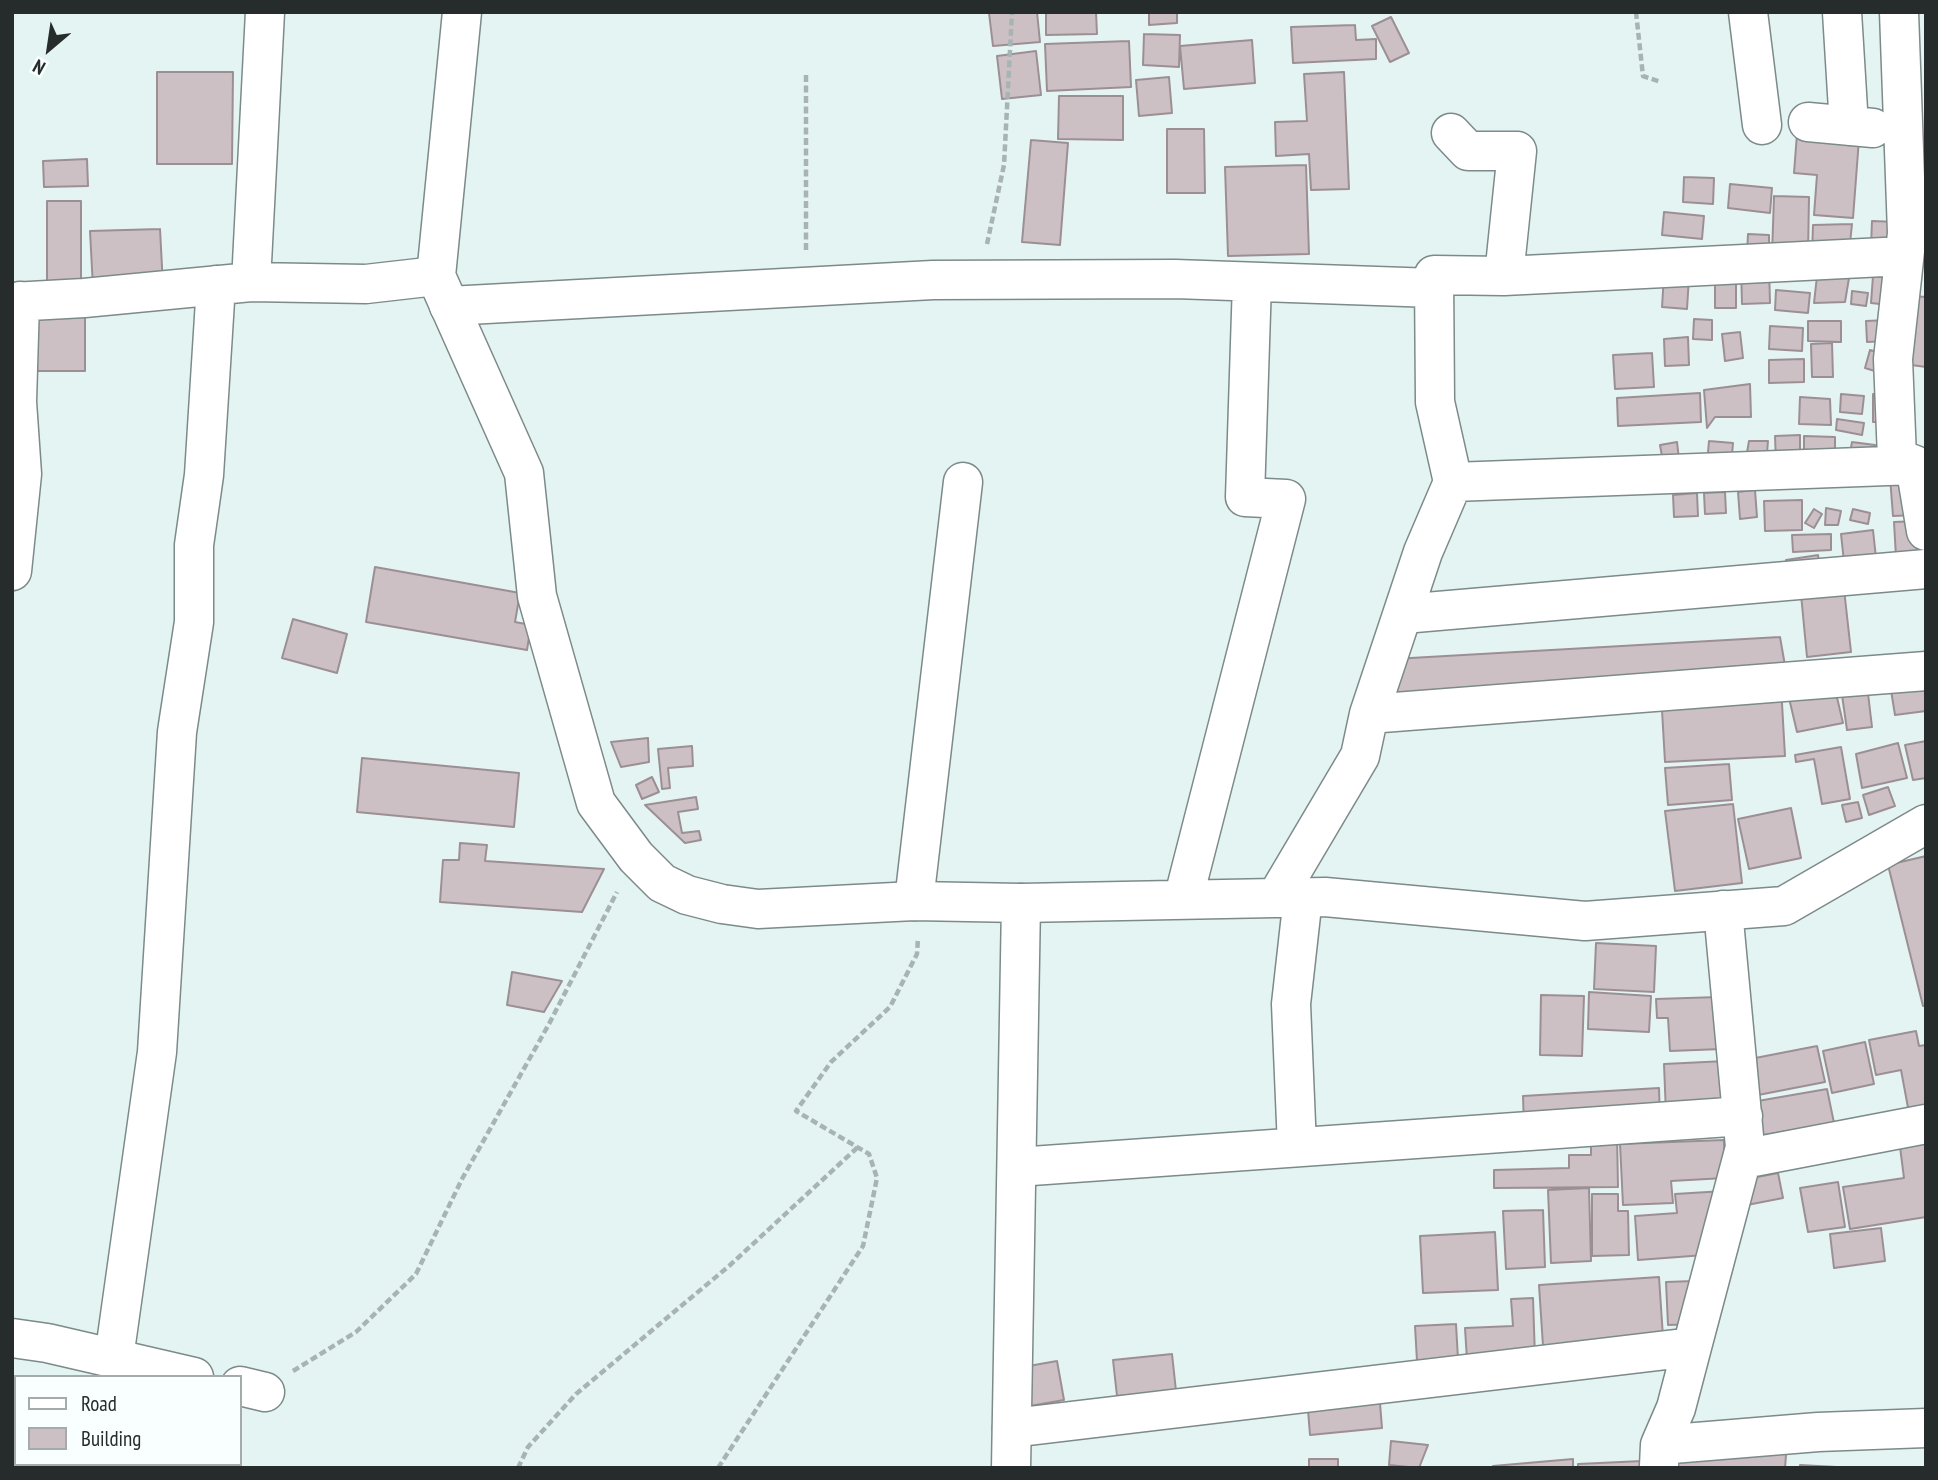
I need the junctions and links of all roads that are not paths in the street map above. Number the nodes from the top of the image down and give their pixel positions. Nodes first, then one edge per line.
1 (265, 12) edge
2 (462, 12) edge
3 (1748, 12) edge
4 (1842, 12) edge
5 (1899, 12) edge
6 (1808, 122) dead end
7 (1762, 125) dead end
8 (1849, 125) junction
9 (1903, 131) junction
10 (1451, 133) dead end
11 (1904, 256) junction
12 (1504, 276) junction
13 (1252, 282) junction
14 (233, 284) junction
15 (1434, 288) junction
16 (442, 291) junction
17 (16, 302) edge
18 (1915, 465) junction
19 (963, 482) dead end
20 (1452, 482) junction
21 (1926, 531) edge
22 (1926, 569) edge
23 (12, 571) edge
24 (1403, 614) junction
25 (1926, 671) edge
26 (1369, 714) junction
27 (1926, 824) edge
28 (1290, 897) junction
29 (1183, 900) junction
30 (1021, 903) junction
31 (1723, 910) junction
32 (913, 916) junction
33 (1743, 1116) junction
34 (1926, 1124) edge
35 (1297, 1147) junction
36 (1743, 1159) junction
37 (1017, 1167) junction
38 (12, 1338) edge
39 (1692, 1347) junction
40 (114, 1358) junction
41 (186, 1375) edge
42 (1012, 1428) junction
43 (1926, 1428) edge
44 (1659, 1456) edge
45 (1011, 1468) edge

1 - 14 street
2 - 16 street
3 - 7 street
4 - 8 street
5 - 9 street
6 - 8 street
8 - 9 street
9 - 11 street
10 - 12 street
11 - 12 street
11 - 18 street
12 - 15 street
13 - 15 street
13 - 16 street
13 - 29 street
14 - 16 street
14 - 17 street
14 - 40 street
15 - 20 street
16 - 32 street
17 - 23 street
18 - 20 street
18 - 21 street
19 - 32 street
20 - 24 street
22 - 24 street
24 - 26 street
25 - 26 street
26 - 28 street
27 - 31 street
28 - 29 street
28 - 31 street
28 - 35 street
29 - 30 street
30 - 32 street
30 - 37 street
31 - 33 street
33 - 35 street
33 - 36 street
34 - 36 street
35 - 37 street
36 - 39 street
37 - 42 street
38 - 40 street
39 - 42 street
39 - 44 street
40 - 41 street
42 - 45 street
43 - 44 street

